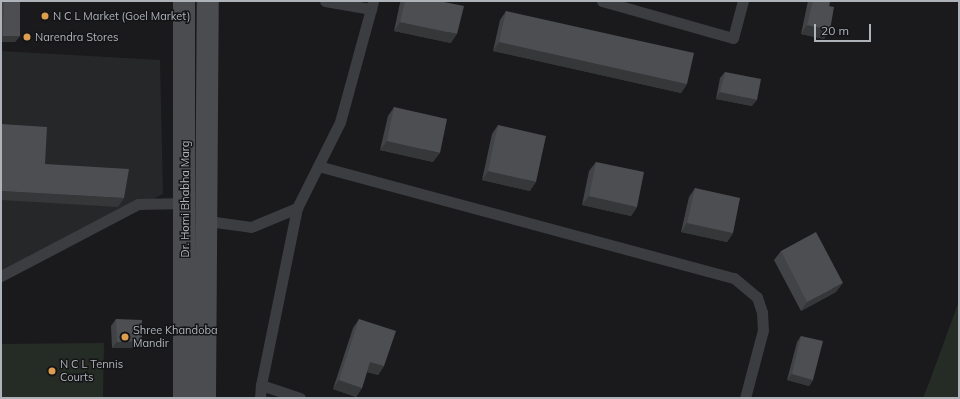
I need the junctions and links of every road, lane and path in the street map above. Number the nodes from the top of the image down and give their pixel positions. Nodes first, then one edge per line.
1 (184, 1) edge
2 (208, 1) edge
3 (325, 1) edge
4 (602, 1) edge
5 (743, 1) edge
6 (372, 5) edge
7 (318, 166) junction
8 (185, 203) junction
9 (297, 208) junction
10 (208, 220) junction
11 (1, 276) edge
12 (261, 385) junction
13 (184, 398) edge
14 (205, 398) edge
15 (260, 398) edge
16 (300, 398) edge
17 (745, 398) edge

1 - 8 main road, Dr. Homi Bhabha Marg
2 - 10 main road, Dr. Homi Bhabha Marg
3 - 6 lane
4 - 5 lane
6 - 7 lane
7 - 9 lane
7 - 17 lane
8 - 11 lane
8 - 13 main road, Dr. Homi Bhabha Marg
9 - 10 lane
9 - 12 lane
10 - 14 main road, Dr. Homi Bhabha Marg
12 - 15 lane
12 - 16 lane

